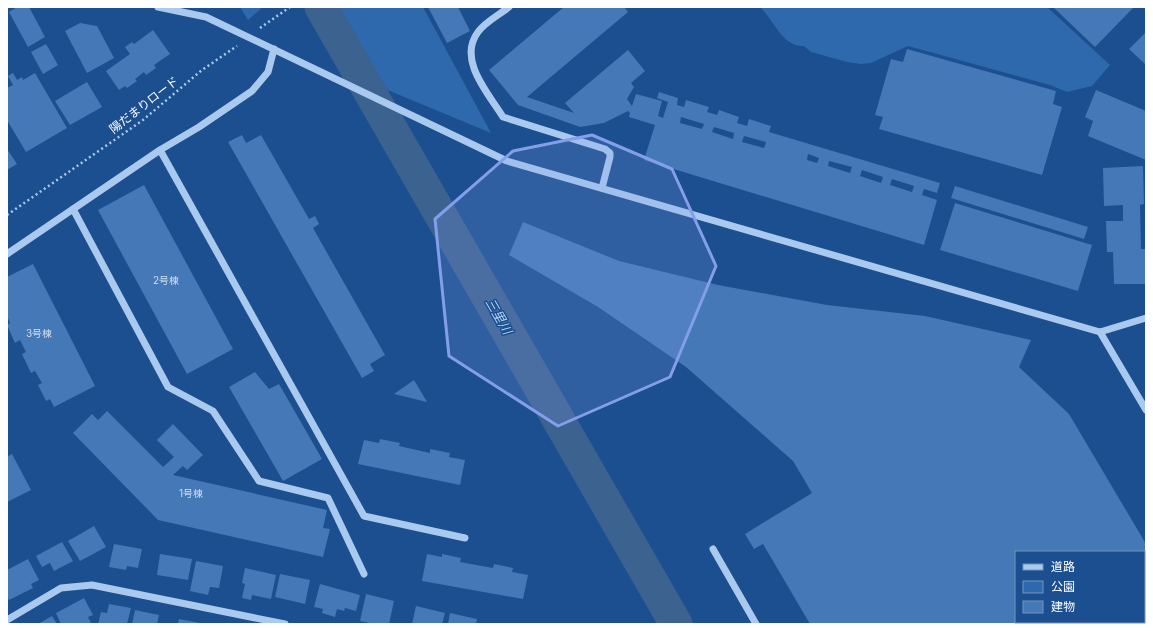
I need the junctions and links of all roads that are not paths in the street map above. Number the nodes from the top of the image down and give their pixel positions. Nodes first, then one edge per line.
1 (158, 7) edge
2 (509, 7) edge
3 (274, 49) junction
4 (160, 150) junction
5 (602, 188) junction
6 (73, 209) junction
7 (7, 254) edge
8 (1146, 318) edge
9 (1100, 332) junction
10 (1146, 410) edge
11 (465, 538) dead end
12 (712, 549) dead end
13 (364, 574) dead end
14 (7, 620) edge
15 (285, 624) edge
16 (756, 624) edge

1 - 3 street
2 - 5 street
3 - 4 street
3 - 5 street
4 - 6 street
4 - 11 street
5 - 9 street
6 - 7 street
6 - 13 street
8 - 9 street
9 - 10 street
12 - 16 street
14 - 15 street

